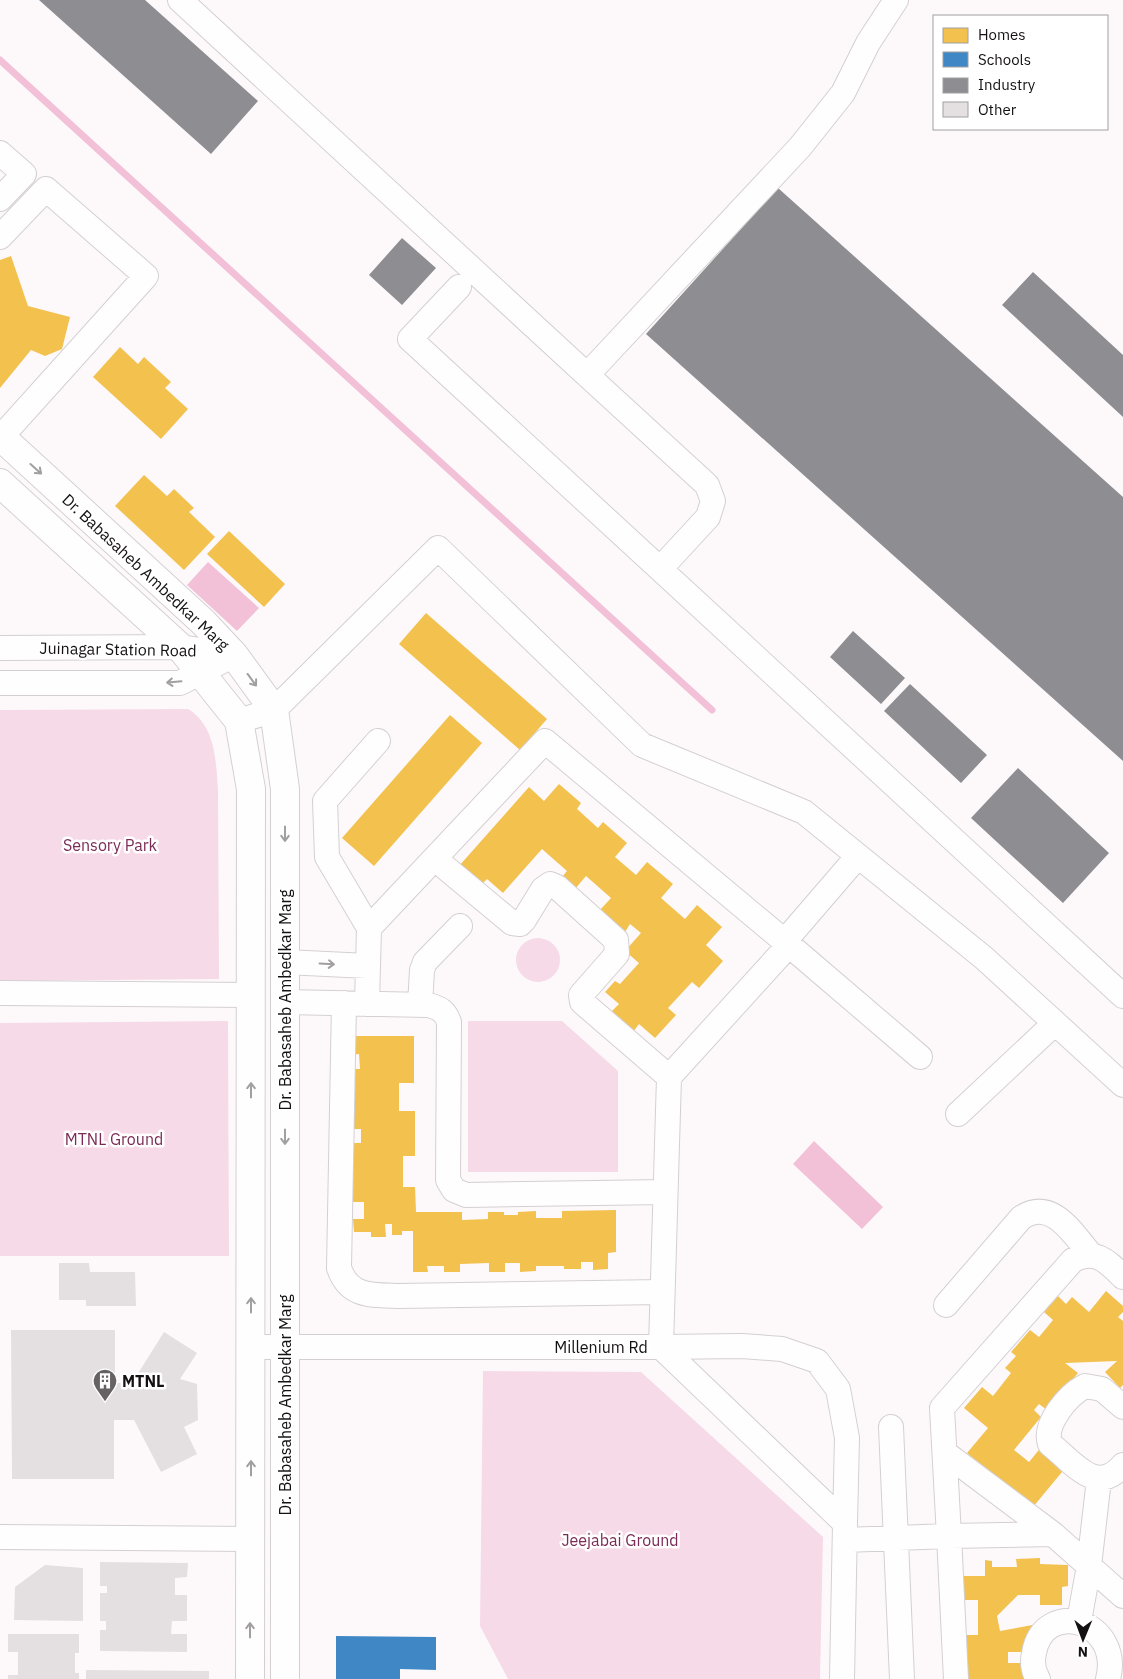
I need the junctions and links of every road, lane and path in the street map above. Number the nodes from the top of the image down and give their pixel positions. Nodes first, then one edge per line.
1 (180, 0) edge
2 (896, 0) edge
3 (0, 153) edge
4 (0, 199) edge
5 (0, 237) edge
6 (459, 287) dead end
7 (587, 375) junction
8 (0, 437) edge
9 (0, 483) edge
10 (660, 569) junction
11 (180, 647) junction
12 (0, 648) edge
13 (234, 655) junction
14 (200, 672) junction
15 (0, 684) edge
16 (274, 710) junction
17 (239, 721) junction
18 (378, 741) dead end
19 (858, 856) junction
20 (434, 859) junction
21 (460, 926) dead end
22 (369, 928) junction
23 (786, 943) junction
24 (285, 962) junction
25 (368, 966) junction
26 (0, 993) edge
27 (250, 995) junction
28 (1123, 996) edge
29 (285, 1002) junction
30 (355, 1004) junction
31 (420, 1005) junction
32 (1056, 1023) junction
33 (920, 1056) dead end
34 (669, 1077) junction
35 (1123, 1084) edge
36 (958, 1114) dead end
37 (665, 1192) junction
38 (1091, 1255) junction
39 (1123, 1277) edge
40 (662, 1292) junction
41 (946, 1305) dead end
42 (251, 1347) junction
43 (661, 1347) junction
44 (285, 1348) junction
45 (1123, 1407) edge
46 (892, 1427) dead end
47 (944, 1453) junction
48 (1123, 1465) edge
49 (1098, 1479) junction
50 (845, 1531) junction
51 (1053, 1534) junction
52 (948, 1536) junction
53 (0, 1537) edge
54 (250, 1538) junction
55 (897, 1538) junction
56 (1089, 1566) junction
57 (1123, 1596) edge
58 (1079, 1621) junction
59 (1117, 1650) edge
60 (250, 1679) edge
61 (285, 1679) edge
62 (842, 1679) edge
63 (902, 1679) edge
64 (956, 1679) edge
65 (1038, 1679) edge
66 (1108, 1679) edge

1 - 7 street
2 - 7 street
3 - 4 street
5 - 8 street
6 - 10 street
7 - 10 street
8 -> 13 main road, Dr. Babasaheb Ambedkar Marg
9 - 11 main road, Dr. Babasaheb Ambedkar Marg
10 - 28 street
11 - 12 street, Juinagar Station Road
11 - 13 street, Juinagar Station Road
11 - 14 main road, Dr. Babasaheb Ambedkar Marg
13 - 14 street, Juinagar Station Road
13 -> 16 main road, Dr. Babasaheb Ambedkar Marg
14 -> 15 street, Juinagar Station Road
14 - 17 main road, Dr. Babasaheb Ambedkar Marg
16 - 17 street
16 - 19 street
16 -> 24 main road, Dr. Babasaheb Ambedkar Marg
17 - 27 main road, Dr. Babasaheb Ambedkar Marg
18 - 22 street
19 - 23 street
19 - 32 street
20 - 22 street
20 - 23 street
20 - 34 street
21 - 31 street
22 - 25 street
23 - 33 street
23 - 34 street
24 -> 25 street
24 - 29 main road, Dr. Babasaheb Ambedkar Marg
25 - 30 street
26 - 27 street
42 -> 27 main road, Dr. Babasaheb Ambedkar Marg
29 - 30 street
29 -> 44 main road, Dr. Babasaheb Ambedkar Marg
30 - 31 street
30 - 40 street
31 - 37 street
32 - 35 street
32 - 36 street
34 - 37 street
37 - 40 street
38 - 39 street
38 - 41 street
38 - 47 street
40 - 43 street
42 - 44 street, Millenium Rd
54 -> 42 main road, Dr. Babasaheb Ambedkar Marg
43 - 44 street, Millenium Rd
43 - 50 street, Millenium Rd
43 - 50 street
44 - 61 main road, Dr. Babasaheb Ambedkar Marg
45 - 49 street
46 - 55 street
47 - 51 street
47 - 52 street
48 - 49 street
49 - 56 street
50 - 55 street
50 - 62 street
51 - 52 street
51 - 56 street
52 - 55 street
52 - 64 street
53 - 54 street
60 -> 54 main road, Dr. Babasaheb Ambedkar Marg
55 - 63 street
56 - 57 street
56 - 58 street
58 - 59 street
58 - 65 street
59 - 66 street

